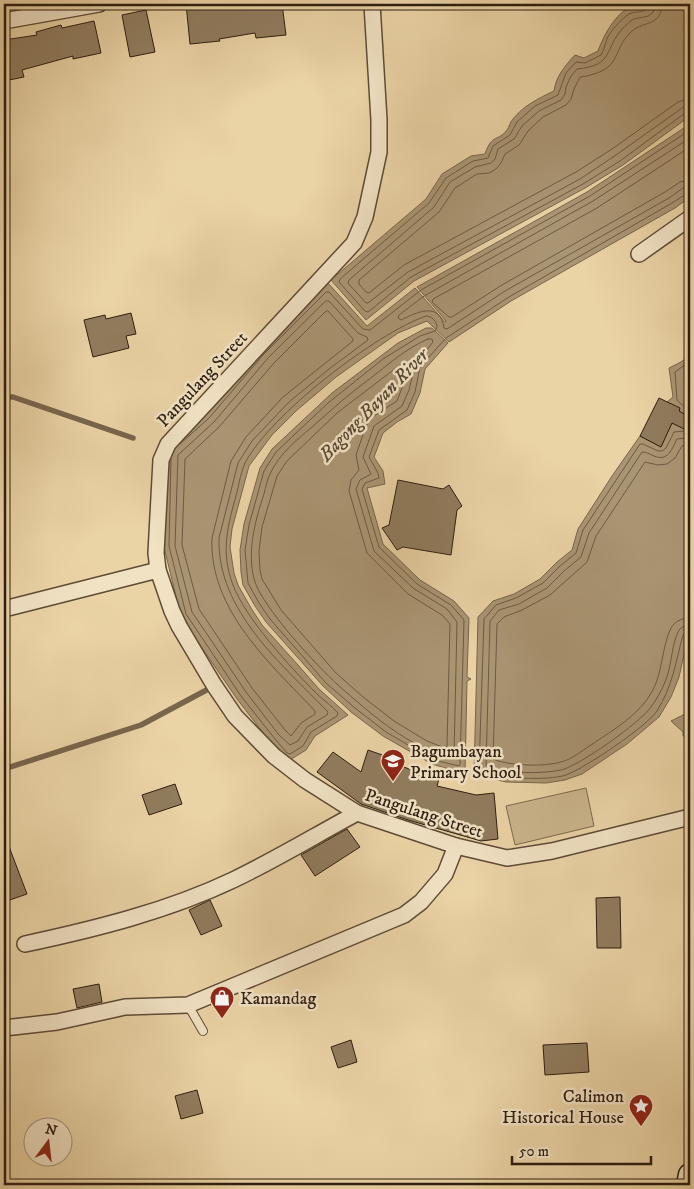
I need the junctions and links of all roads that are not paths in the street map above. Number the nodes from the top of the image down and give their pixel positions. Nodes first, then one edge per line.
1 (99, 4) edge
2 (372, 4) edge
3 (4, 21) edge
4 (690, 218) edge
5 (639, 254) dead end
6 (158, 570) junction
7 (4, 609) edge
8 (357, 812) junction
9 (690, 817) edge
10 (456, 846) junction
11 (25, 944) dead end
12 (188, 1005) junction
13 (4, 1028) edge
14 (203, 1030) dead end
15 (690, 1175) edge
16 (688, 1185) edge

1 - 3 street
2 - 6 street, Pangulang Street
4 - 5 street
6 - 7 street
6 - 8 street, Pangulang Street
8 - 10 street, Pangulang Street
8 - 11 street
9 - 10 street, Pangulang Street
10 - 12 street
12 - 13 street
12 - 14 lane
15 - 16 main road

